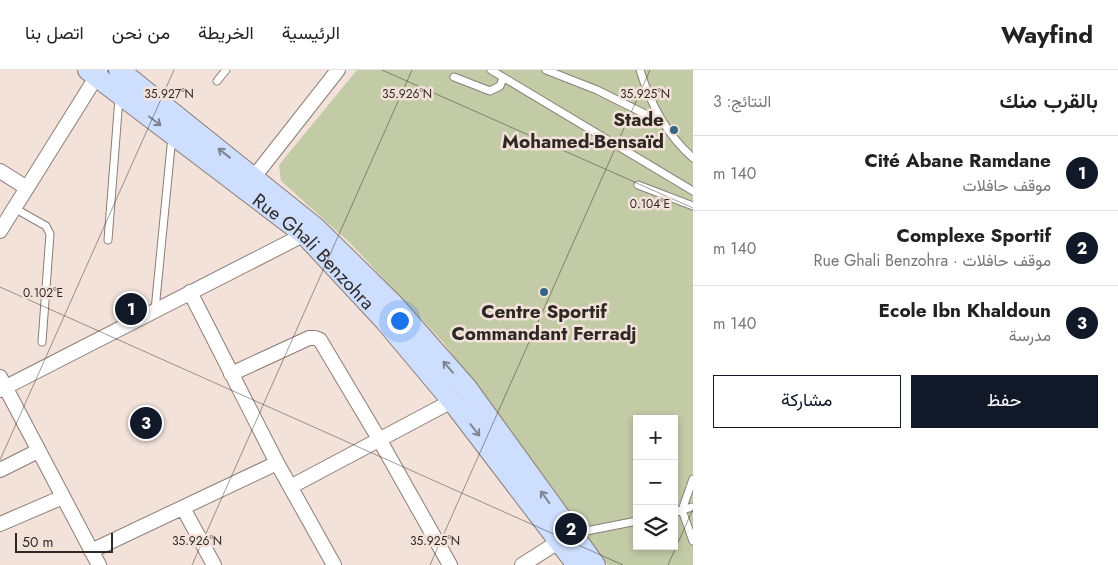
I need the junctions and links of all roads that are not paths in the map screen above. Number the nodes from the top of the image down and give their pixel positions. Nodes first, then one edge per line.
1 (119, 70) edge
2 (226, 70) edge
3 (338, 70) edge
4 (490, 70) edge
5 (546, 70) edge
6 (640, 70) edge
7 (95, 72) edge
8 (454, 77) dead end
9 (503, 78) junction
10 (217, 81) dead end
11 (119, 94) junction
12 (663, 124) junction
13 (172, 135) junction
14 (693, 158) edge
15 (0, 172) edge
16 (254, 177) junction
17 (638, 184) dead end
18 (27, 188) junction
19 (693, 191) edge
20 (693, 206) edge
21 (14, 208) junction
22 (0, 231) edge
23 (310, 232) junction
24 (108, 240) dead end
25 (190, 292) junction
26 (155, 310) junction
27 (42, 342) dead end
28 (231, 374) junction
29 (2, 384) edge
30 (452, 401) junction
31 (379, 439) junction
32 (38, 451) junction
33 (277, 463) junction
34 (0, 470) edge
35 (693, 479) edge
36 (292, 486) junction
37 (63, 497) junction
38 (693, 507) edge
39 (184, 508) junction
40 (678, 511) edge
41 (633, 522) edge
42 (0, 524) edge
43 (566, 537) junction
44 (693, 540) edge
45 (92, 551) junction
46 (99, 565) edge
47 (214, 565) edge
48 (334, 565) edge
49 (450, 565) edge
50 (522, 565) edge
51 (577, 565) edge
52 (595, 565) edge

16 -> 1 main road, Rue Ghali Benzohra
2 - 10 lane
3 - 16 street
4 - 9 lane
5 - 12 lane
6 - 12 lane
7 - 11 main road, Rue Ghali Benzohra
7 - 18 street
8 - 9 lane
9 - 19 lane
11 -> 13 main road, Rue Ghali Benzohra
11 - 24 lane
12 - 14 lane
13 - 23 main road, Rue Ghali Benzohra
13 - 26 lane
15 - 18 street
16 - 23 main road, Rue Ghali Benzohra
17 - 20 lane
18 - 21 street
21 - 22 street
21 - 27 lane
23 - 25 street
23 - 30 main road, Rue Ghali Benzohra
43 -> 23 main road, Rue Ghali Benzohra
25 - 26 street
25 - 28 street
26 - 29 street
28 - 31 street
28 - 33 street
29 - 32 street
30 - 31 street
30 -> 43 main road, Rue Ghali Benzohra
31 - 36 street
31 - 49 street
32 - 34 street
32 - 37 street
33 - 36 street
33 - 39 street
35 - 40 lane
36 - 48 street
37 - 42 street
37 - 45 street
38 - 40 lane
39 - 45 street
39 - 47 street
40 - 44 lane
41 - 43 lane
43 - 50 street
43 - 51 main road, Rue Ghali Benzohra
43 - 52 main road, Rue Ghali Benzohra
45 - 46 street

